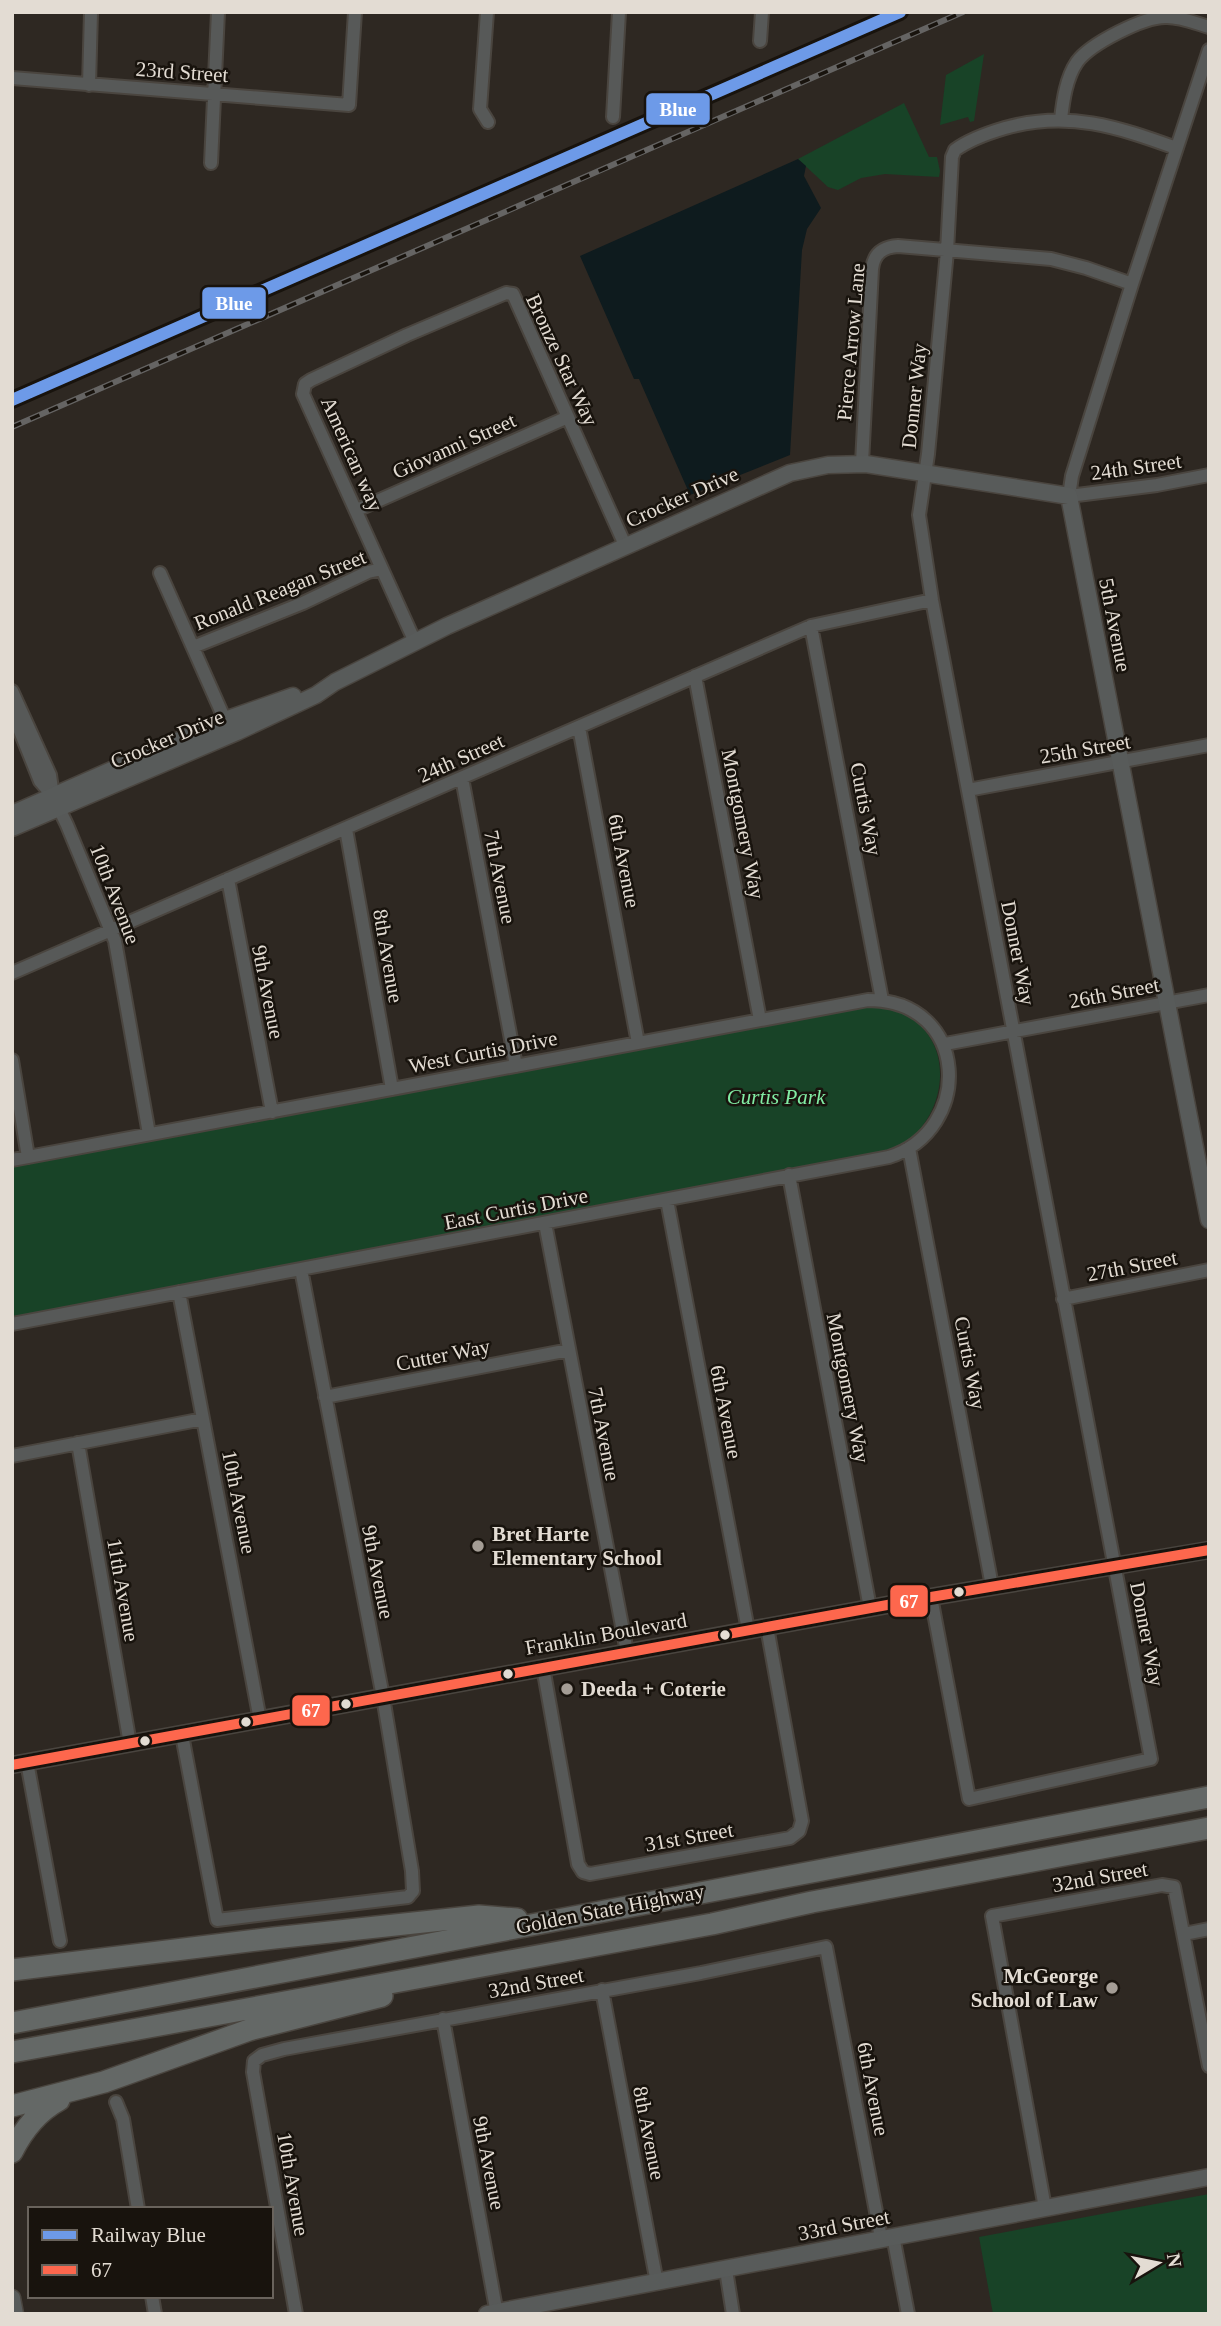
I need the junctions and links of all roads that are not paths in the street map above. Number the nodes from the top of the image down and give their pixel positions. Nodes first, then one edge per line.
1 (91, 12) edge
2 (218, 12) edge
3 (355, 12) edge
4 (487, 12) edge
5 (619, 12) edge
6 (762, 12) edge
7 (1209, 27) edge
8 (760, 41) dead end
9 (1209, 51) edge
10 (12, 78) edge
11 (89, 85) junction
12 (215, 94) junction
13 (612, 117) dead end
14 (1061, 119) junction
15 (488, 122) dead end
16 (1177, 148) junction
17 (211, 163) dead end
18 (947, 251) junction
19 (1132, 284) junction
20 (407, 335) joint
21 (568, 417) junction
22 (862, 463) junction
23 (925, 471) junction
24 (1209, 475) edge
25 (1069, 496) junction
26 (357, 510) junction
27 (625, 545) junction
28 (382, 569) junction
29 (160, 573) dead end
30 (932, 600) junction
31 (811, 626) junction
32 (415, 642) junction
33 (193, 647) junction
34 (695, 677) junction
35 (335, 682) junction
36 (12, 691) edge
37 (12, 711) edge
38 (225, 720) junction
39 (579, 727) junction
40 (1209, 745) edge
41 (1120, 762) junction
42 (462, 778) junction
43 (968, 790) junction
44 (56, 802) junction
45 (12, 814) edge
46 (12, 828) edge
47 (346, 829) junction
48 (228, 879) junction
49 (111, 930) junction
50 (12, 973) edge
51 (1209, 995) edge
52 (882, 1000) junction
53 (1167, 1002) junction
54 (760, 1020) junction
55 (1013, 1032) junction
56 (638, 1042) junction
57 (945, 1044) junction
58 (12, 1060) edge
59 (516, 1066) junction
60 (392, 1089) junction
61 (272, 1112) junction
62 (149, 1134) junction
63 (909, 1148) junction
64 (28, 1157) junction
65 (12, 1160) edge
66 (789, 1175) junction
67 (667, 1200) junction
68 (1209, 1220) edge
69 (545, 1223) junction
70 (301, 1269) junction
71 (1209, 1270) edge
72 (179, 1292) junction
73 (1063, 1299) junction
74 (12, 1324) edge
75 (569, 1350) junction
76 (325, 1397) junction
77 (203, 1419) junction
78 (78, 1443) junction
79 (12, 1456) edge
80 (1209, 1550) edge
81 (1115, 1565) junction
82 (992, 1586) junction
83 (931, 1597) junction
84 (870, 1608) junction
85 (766, 1627) junction
86 (748, 1630) junction
87 (627, 1652) junction
88 (543, 1667) junction
89 (383, 1697) junction
90 (260, 1720) junction
91 (182, 1735) junction
92 (130, 1744) junction
93 (20, 1764) edge
94 (1209, 1797) edge
95 (1209, 1828) edge
96 (544, 1921) junction
97 (1209, 1929) edge
98 (1184, 1934) junction
99 (60, 1941) dead end
100 (826, 1947) joint
101 (12, 1955) edge
102 (508, 1960) junction
103 (78, 1961) junction
104 (12, 1970) edge
105 (603, 1990) junction
106 (443, 2019) junction
107 (12, 2023) edge
108 (12, 2052) edge
109 (254, 2061) joint
110 (1209, 2066) edge
111 (77, 2091) junction
112 (116, 2102) dead end
113 (12, 2106) edge
114 (12, 2152) edge
115 (1209, 2177) edge
116 (138, 2207) edge
117 (1045, 2207) junction
118 (887, 2237) junction
119 (726, 2270) junction
120 (657, 2283) junction
121 (12, 2298) edge
122 (494, 2313) edge
123 (15, 2314) edge
124 (296, 2314) edge
125 (733, 2314) edge
126 (908, 2314) edge

1 - 11 street
2 - 12 street
3 - 12 street, 23rd Street
4 - 15 street
5 - 13 street
6 - 8 street
7 - 14 street
9 - 16 street, 5th Avenue
10 - 11 street, 23rd Street
11 - 12 street, 23rd Street
12 - 17 street
14 - 16 street
14 - 18 street, Donner Way
16 - 19 street, 5th Avenue
18 - 19 street
18 - 22 street, Pierce Arrow Lane
18 - 23 street, Donner Way
19 - 25 street, 5th Avenue
20 - 21 street, Bronze Star Way
20 - 26 street, American way
21 - 26 street, Giovanni Street
21 - 27 street, Bronze Star Way
22 - 23 street, Crocker Drive
22 - 27 street, Crocker Drive
23 - 25 street, Crocker Drive
23 - 30 street, Donner Way
24 - 25 street, 24th Street
25 - 41 street, 5th Avenue
26 - 28 street, American way
27 - 32 street, Crocker Drive
28 - 32 street, American way
28 - 33 street, Ronald Reagan Street
29 - 33 street
30 - 31 street, 24th Street
30 - 43 street, Donner Way
31 - 34 street, 24th Street
31 - 52 street, Curtis Way
32 - 35 street, Crocker Drive
33 - 38 street
34 - 39 street, 24th Street
34 - 54 street, Montgomery Way
35 - 38 street, Crocker Drive
35 - 44 street, Crocker Drive
36 - 44 street, 10th Avenue
37 - 44 street, 10th Avenue
38 - 44 street, Crocker Drive
39 - 42 street, 24th Street
39 - 56 street, 6th Avenue
40 - 41 street, 25th Street
41 - 43 street, 25th Street
41 - 53 street, 5th Avenue
42 - 47 street, 24th Street
42 - 59 street, 7th Avenue
43 - 55 street, Donner Way
44 - 45 street, Crocker Drive
44 - 46 street, Crocker Drive
44 - 49 street, 10th Avenue
47 - 48 street, 24th Street
47 - 60 street, 8th Avenue
48 - 49 street, 24th Street
48 - 61 street, 9th Avenue
49 - 50 street, 24th Street
49 - 62 street, 10th Avenue
51 - 53 street, 26th Street
52 - 54 street, West Curtis Drive
52 - 57 street, West Curtis Drive
53 - 55 street, 26th Street
53 - 68 street, 5th Avenue
54 - 56 street, West Curtis Drive
55 - 57 street, 26th Street
55 - 73 street, Donner Way
56 - 59 street, West Curtis Drive
57 - 63 street, East Curtis Drive
58 - 64 street
59 - 60 street, West Curtis Drive
60 - 61 street, West Curtis Drive
61 - 62 street, West Curtis Drive
62 - 64 street, West Curtis Drive
63 - 66 street, East Curtis Drive
63 - 82 street, Curtis Way
64 - 65 street, West Curtis Drive
66 - 67 street, East Curtis Drive
66 - 84 street, Montgomery Way
67 - 69 street, East Curtis Drive
67 - 86 street, 6th Avenue
69 - 70 street, East Curtis Drive
69 - 75 street, 7th Avenue
70 - 72 street, East Curtis Drive
70 - 76 street, 9th Avenue
71 - 73 street, 27th Street
72 - 74 street, East Curtis Drive
72 - 77 street, 10th Avenue
73 - 81 street, Donner Way
75 - 76 street, Cutter Way
75 - 87 street, 7th Avenue
76 - 89 street, 9th Avenue
77 - 78 street
77 - 90 street, 10th Avenue
78 - 79 street
78 - 92 street, 11th Avenue
80 - 81 street, Franklin Boulevard
81 - 82 street, Franklin Boulevard
81 - 83 street, Donner Way
82 - 83 street, Franklin Boulevard
83 - 84 street, Franklin Boulevard
84 - 85 street, Franklin Boulevard
85 - 86 street, Franklin Boulevard
85 - 88 street, 31st Street
86 - 87 street, Franklin Boulevard
87 - 88 street, Franklin Boulevard
88 - 89 street, Franklin Boulevard
89 - 90 street, Franklin Boulevard
89 - 91 street, 9th Avenue
90 - 91 street, Franklin Boulevard
91 - 92 street, Franklin Boulevard
92 - 93 street, Franklin Boulevard
93 - 99 street
94 - 96 highway, Golden State Highway
95 - 102 highway, Golden State Highway
96 - 103 highway
96 - 107 highway, Golden State Highway
97 - 98 street
98 - 110 street
98 - 117 street, 32nd Street
100 - 105 street, 32nd Street
100 - 118 street, 6th Avenue
101 - 103 highway
102 - 108 highway, Golden State Highway
102 - 111 highway
103 - 104 highway
105 - 106 street, 32nd Street
105 - 120 street, 8th Avenue
106 - 109 street, 32nd Street
106 - 122 street, 9th Avenue
109 - 124 street, 10th Avenue
111 - 113 highway
111 - 114 highway
112 - 116 street
115 - 117 street, 33rd Street
117 - 118 street, 33rd Street
118 - 119 street, 33rd Street
118 - 126 street, 6th Avenue
119 - 120 street, 33rd Street
119 - 125 street
120 - 122 street, 33rd Street
121 - 123 street

